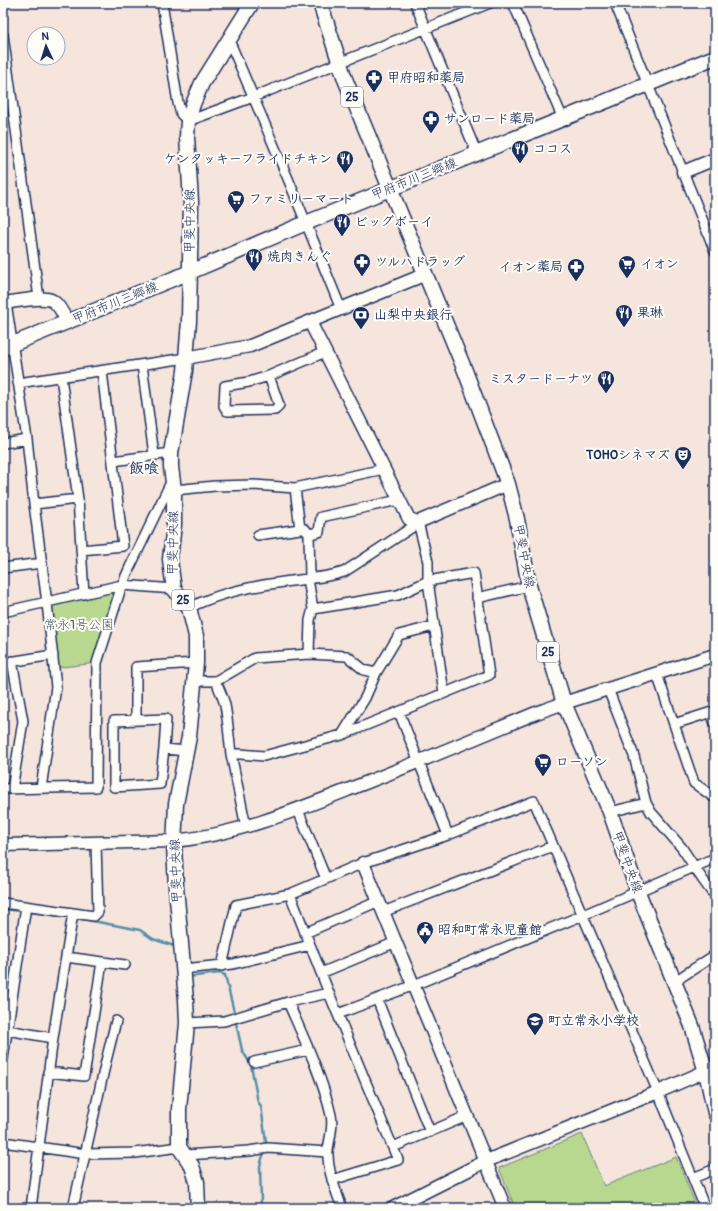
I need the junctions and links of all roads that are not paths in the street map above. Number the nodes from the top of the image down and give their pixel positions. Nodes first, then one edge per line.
1 (162, 3) edge
2 (252, 3) edge
3 (320, 3) edge
4 (414, 3) edge
5 (490, 3) edge
6 (513, 3) edge
7 (615, 3) edge
8 (425, 28) junction
9 (3, 35) edge
10 (229, 40) junction
11 (715, 57) edge
12 (339, 63) junction
13 (648, 85) junction
14 (253, 97) junction
15 (563, 119) junction
16 (188, 121) junction
17 (477, 154) junction
18 (715, 159) edge
19 (683, 172) junction
20 (390, 188) junction
21 (306, 223) junction
22 (715, 251) edge
23 (190, 272) junction
24 (426, 274) junction
25 (39, 298) junction
26 (5, 303) edge
27 (341, 309) junction
28 (67, 322) junction
29 (310, 322) junction
30 (8, 346) edge
31 (326, 352) junction
32 (186, 358) junction
33 (142, 365) junction
34 (102, 371) junction
35 (269, 376) junction
36 (61, 377) junction
37 (18, 383) junction
38 (27, 439) junction
39 (3, 443) edge
40 (171, 453) junction
41 (154, 455) junction
42 (113, 461) junction
43 (384, 469) junction
44 (173, 484) junction
45 (508, 484) junction
46 (295, 488) junction
47 (78, 499) junction
48 (399, 500) junction
49 (34, 504) junction
50 (418, 522) junction
51 (300, 529) junction
52 (309, 534) junction
53 (258, 535) dead end
54 (81, 550) junction
55 (42, 563) junction
56 (3, 568) edge
57 (309, 578) junction
58 (428, 581) junction
59 (122, 585) junction
60 (529, 586) junction
61 (174, 589) junction
62 (84, 594) junction
63 (478, 598) junction
64 (47, 603) junction
65 (189, 608) junction
66 (313, 609) junction
67 (3, 612) edge
68 (434, 626) junction
69 (309, 654) junction
70 (53, 655) junction
71 (715, 655) edge
72 (8, 662) edge
73 (196, 663) junction
74 (376, 673) junction
75 (657, 674) junction
76 (194, 680) junction
77 (216, 681) junction
78 (608, 689) junction
79 (444, 693) junction
80 (564, 703) junction
81 (399, 712) junction
82 (713, 712) edge
83 (136, 720) junction
84 (715, 723) edge
85 (674, 724) junction
86 (342, 735) junction
87 (164, 749) junction
88 (186, 751) junction
89 (231, 754) junction
90 (418, 762) junction
91 (41, 788) junction
92 (8, 789) edge
93 (715, 798) edge
94 (646, 803) junction
95 (298, 810) junction
96 (610, 812) junction
97 (246, 827) junction
98 (448, 835) junction
99 (175, 841) junction
100 (96, 843) junction
101 (3, 845) edge
102 (553, 846) junction
103 (715, 858) edge
104 (363, 863) junction
105 (694, 866) junction
106 (326, 879) junction
107 (638, 892) junction
108 (290, 894) junction
109 (715, 894) edge
110 (3, 904) edge
111 (26, 906) junction
112 (381, 907) junction
113 (73, 913) junction
114 (583, 915) junction
115 (305, 933) junction
116 (396, 942) junction
117 (310, 945) junction
118 (715, 955) edge
119 (66, 957) junction
120 (102, 962) junction
121 (125, 965) dead end
122 (222, 966) junction
123 (183, 968) junction
124 (321, 973) junction
125 (675, 981) junction
126 (414, 985) junction
127 (329, 993) junction
128 (377, 999) junction
129 (288, 1002) junction
130 (7, 1010) edge
131 (338, 1014) junction
132 (116, 1021) dead end
133 (187, 1023) junction
134 (7, 1030) junction
135 (52, 1038) junction
136 (308, 1050) junction
137 (3, 1058) edge
138 (254, 1062) dead end
139 (710, 1069) edge
140 (48, 1072) junction
141 (658, 1092) junction
142 (715, 1113) edge
143 (467, 1116) junction
144 (430, 1132) junction
145 (3, 1142) edge
146 (39, 1147) junction
147 (393, 1147) junction
148 (182, 1151) junction
149 (328, 1152) junction
150 (86, 1154) junction
151 (486, 1161) junction
152 (715, 1168) edge
153 (693, 1178) junction
154 (332, 1180) junction
155 (401, 1206) edge
156 (31, 1208) edge
157 (73, 1208) edge
158 (198, 1208) edge
159 (342, 1208) edge
160 (505, 1208) edge
161 (705, 1208) edge

1 - 16 street
2 - 10 main road, 甲斐中央線 / 25
3 - 12 main road, 甲斐中央線 / 25
4 - 8 street
5 - 8 street
6 - 15 street
7 - 13 street
8 - 12 street
8 - 17 street
9 - 25 street
10 - 14 street
10 - 16 main road, 甲斐中央線 / 25
11 - 13 main road, 甲府市川三郷線
12 - 14 street
12 - 20 main road, 甲斐中央線 / 25
13 - 15 main road, 甲府市川三郷線
13 - 19 street
14 - 16 street
14 - 21 street
15 - 17 main road, 甲府市川三郷線
16 - 23 main road, 甲斐中央線 / 25
17 - 20 main road, 甲府市川三郷線
18 - 19 street
19 - 22 street
20 - 21 main road, 甲府市川三郷線
20 - 24 main road, 甲斐中央線 / 25
21 - 23 main road, 甲府市川三郷線
21 - 27 street
23 - 28 main road, 甲府市川三郷線
23 - 32 main road, 甲斐中央線 / 25
24 - 27 street
24 - 45 main road, 甲斐中央線 / 25
25 - 26 street
25 - 28 street
26 - 30 street
27 - 29 street
28 - 30 main road, 甲府市川三郷線
29 - 31 street
29 - 32 street
30 - 37 street
31 - 35 street
31 - 43 street
32 - 33 street
32 - 40 main road, 甲斐中央線 / 25
33 - 34 street
33 - 41 street
34 - 36 street
34 - 42 street
35 - 35 street
36 - 37 street
36 - 47 street
37 - 38 street
38 - 39 street
38 - 49 street
40 - 41 street
40 - 44 main road, 甲斐中央線 / 25
41 - 42 street
42 - 54 street
43 - 46 street
43 - 48 street
44 - 46 street
44 - 59 street
44 - 61 main road, 甲斐中央線 / 25
45 - 50 street
45 - 60 main road, 甲斐中央線 / 25
46 - 51 street
47 - 49 street
47 - 54 street
48 - 50 street
48 - 52 street
49 - 55 street
50 - 57 street
50 - 58 street
51 - 52 street
51 - 53 street
52 - 57 street
54 - 62 street
55 - 56 street
55 - 64 street
57 - 65 street
57 - 66 street
58 - 63 street
58 - 66 street
58 - 68 street
59 - 61 street
59 - 62 street
59 - 91 street
60 - 63 street
60 - 80 main road, 甲斐中央線 / 25
61 - 65 main road, 甲斐中央線 / 25
62 - 64 street
63 - 79 street
64 - 67 street
64 - 70 street
65 - 73 main road, 甲斐中央線 / 25
66 - 69 street
68 - 74 street
68 - 79 street
69 - 74 street
69 - 77 street
70 - 72 street
70 - 91 street
71 - 75 street
72 - 92 street
73 - 76 main road, 甲斐中央線 / 25
73 - 83 street
74 - 86 street
75 - 78 street
75 - 85 street
76 - 77 street
76 - 88 main road, 甲斐中央線 / 25
77 - 89 street
78 - 80 street
78 - 94 street
79 - 81 street
80 - 90 street
80 - 96 main road, 甲斐中央線 / 25
81 - 86 street
81 - 90 street
82 - 84 street
82 - 85 street
83 - 87 street
83 - 87 street
85 - 93 street
86 - 89 street
87 - 88 street
88 - 99 main road, 甲斐中央線 / 25
89 - 97 street
90 - 95 street
90 - 98 street
91 - 92 street
94 - 96 street
94 - 105 street
95 - 97 street
95 - 106 street
96 - 107 main road, 甲斐中央線 / 25
97 - 99 street
98 - 102 street
98 - 104 street
99 - 100 street
99 - 123 main road, 甲斐中央線 / 25
100 - 101 street
100 - 113 street
102 - 112 street
102 - 114 street
103 - 105 street
104 - 106 street
104 - 112 street
105 - 107 street
105 - 109 street
106 - 108 street
107 - 114 street
107 - 125 main road, 甲斐中央線 / 25
108 - 115 street
108 - 122 street
110 - 111 street
111 - 113 street
111 - 130 street
112 - 115 street
112 - 116 street
113 - 119 street
114 - 126 street
114 - 141 street
115 - 117 street
116 - 124 street
116 - 126 street
117 - 122 street
117 - 124 street
118 - 125 street
119 - 120 street
119 - 135 street
120 - 121 street
120 - 140 street
122 - 123 street
123 - 133 main road, 甲斐中央線 / 25
124 - 127 street
125 - 139 main road, 甲斐中央線 / 25
126 - 128 street
126 - 143 street
127 - 129 street
127 - 131 street
128 - 131 street
128 - 144 street
129 - 133 street
129 - 136 street
130 - 134 street
131 - 147 street
132 - 150 street
133 - 148 main road, 甲斐中央線 / 25
134 - 135 street
134 - 137 street
135 - 140 street
136 - 138 street
136 - 149 street
139 - 141 street
139 - 142 main road, 甲斐中央線 / 25
140 - 146 street
141 - 151 street
141 - 153 street
143 - 144 street
143 - 151 street
144 - 147 street
145 - 146 street
146 - 150 street
146 - 156 street
147 - 154 street
148 - 149 street
148 - 150 street
148 - 158 main road, 甲斐中央線 / 25
149 - 154 street
150 - 157 street
151 - 155 street
151 - 160 street
152 - 153 street
153 - 161 street
154 - 159 street

